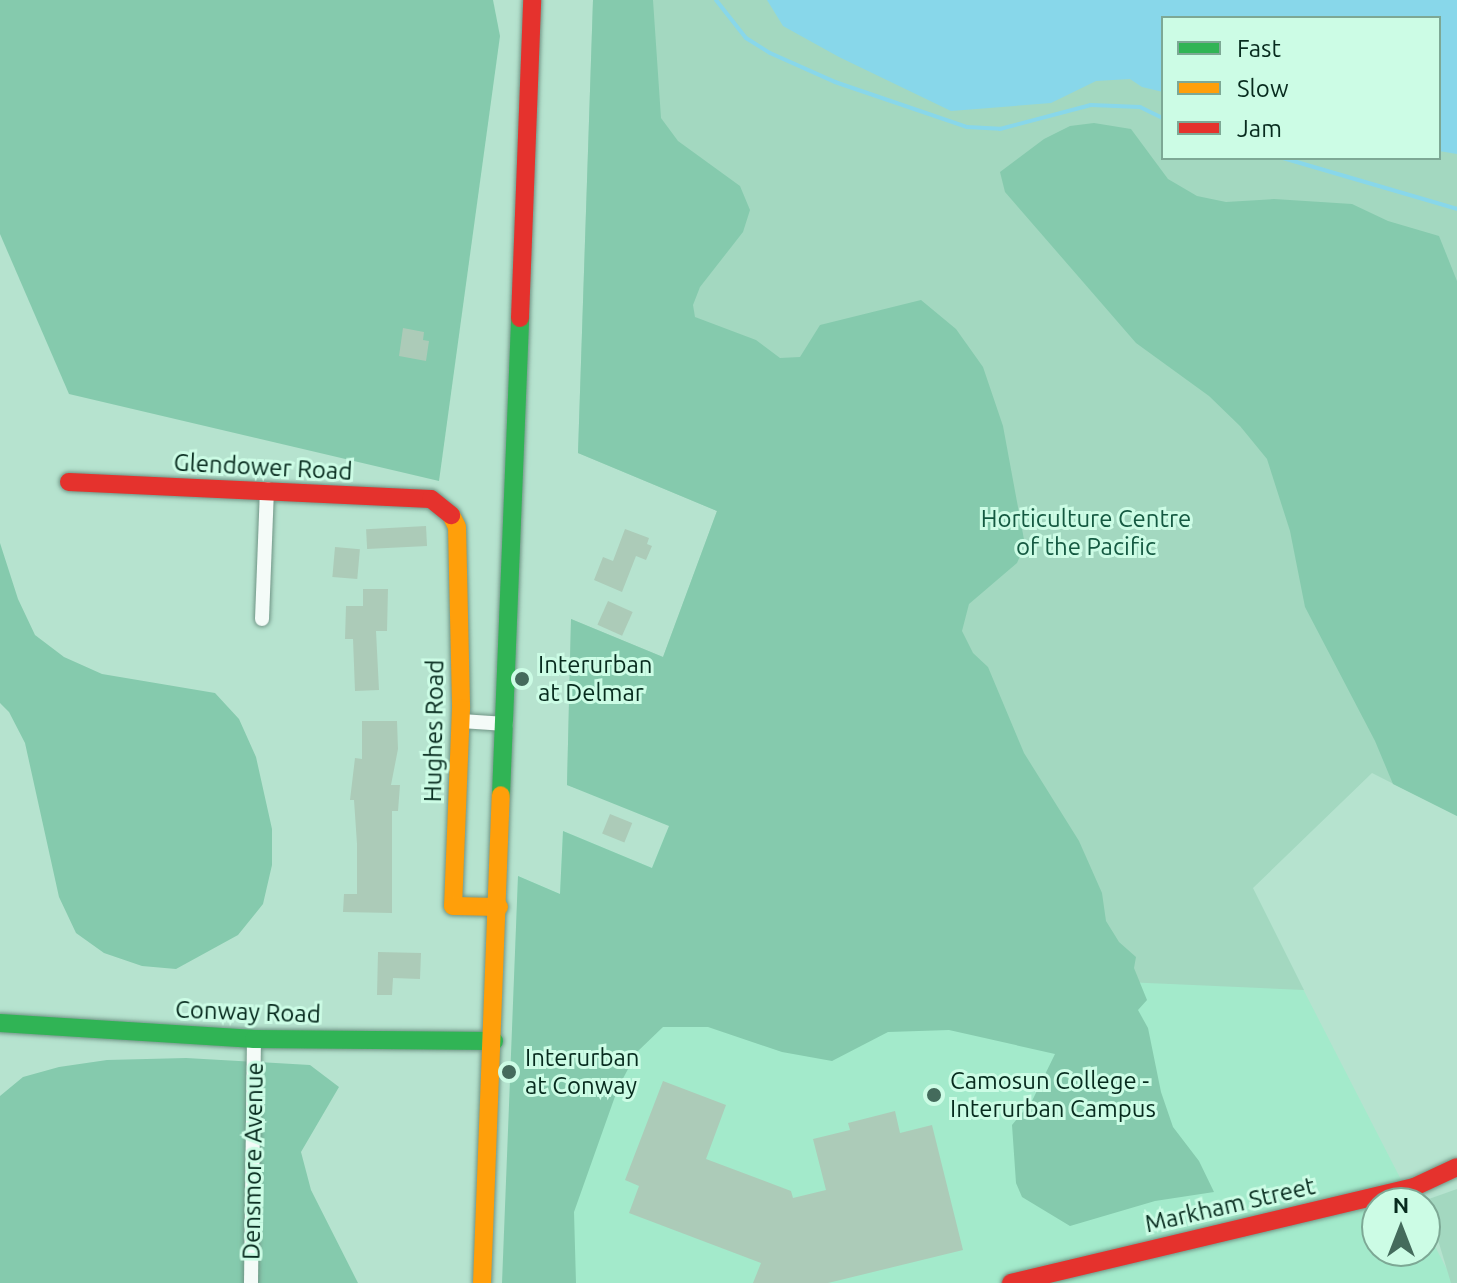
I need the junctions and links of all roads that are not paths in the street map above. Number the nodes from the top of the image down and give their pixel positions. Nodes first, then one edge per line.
1 (532, 0) edge
2 (69, 482) dead end
3 (267, 489) junction
4 (450, 512) joint
5 (262, 619) dead end
6 (461, 721) junction
7 (506, 724) junction
8 (499, 907) junction
9 (0, 1023) edge
10 (254, 1039) junction
11 (494, 1041) junction
12 (1457, 1167) edge
13 (251, 1283) edge
14 (482, 1283) edge
15 (1011, 1283) edge

1 - 7 street
2 - 3 street, Glendower Road
3 - 4 street, Glendower Road
3 - 5 street
4 - 6 street, Hughes Road
6 - 7 street
6 - 8 street, Hughes Road
7 - 8 street
8 - 11 street
9 - 10 street, Conway Road
10 - 11 street, Conway Road
10 - 13 street, Densmore Avenue
11 - 14 street
12 - 15 street, Markham Street

